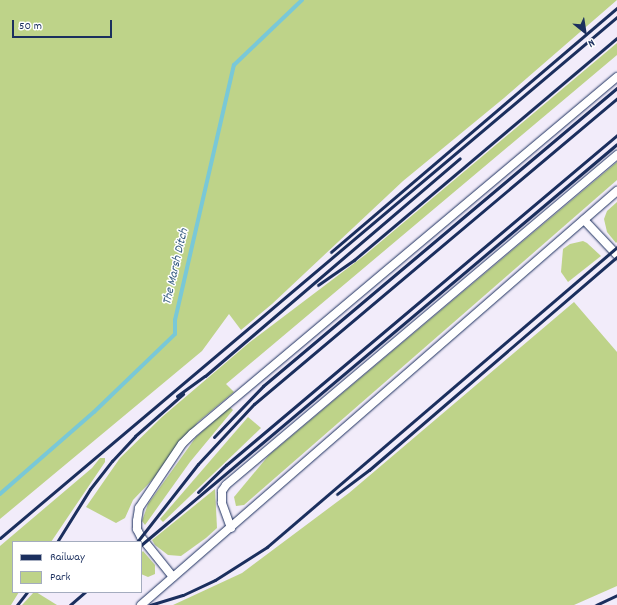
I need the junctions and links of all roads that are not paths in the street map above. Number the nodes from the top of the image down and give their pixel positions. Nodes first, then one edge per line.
1 (617, 77) edge
2 (617, 155) edge
3 (617, 191) edge
4 (584, 220) junction
5 (617, 255) edge
6 (231, 528) junction
7 (173, 577) junction
8 (141, 605) edge

1 - 7 lane
2 - 6 lane
3 - 4 lane
4 - 5 lane
4 - 6 lane
6 - 7 lane
7 - 8 lane

